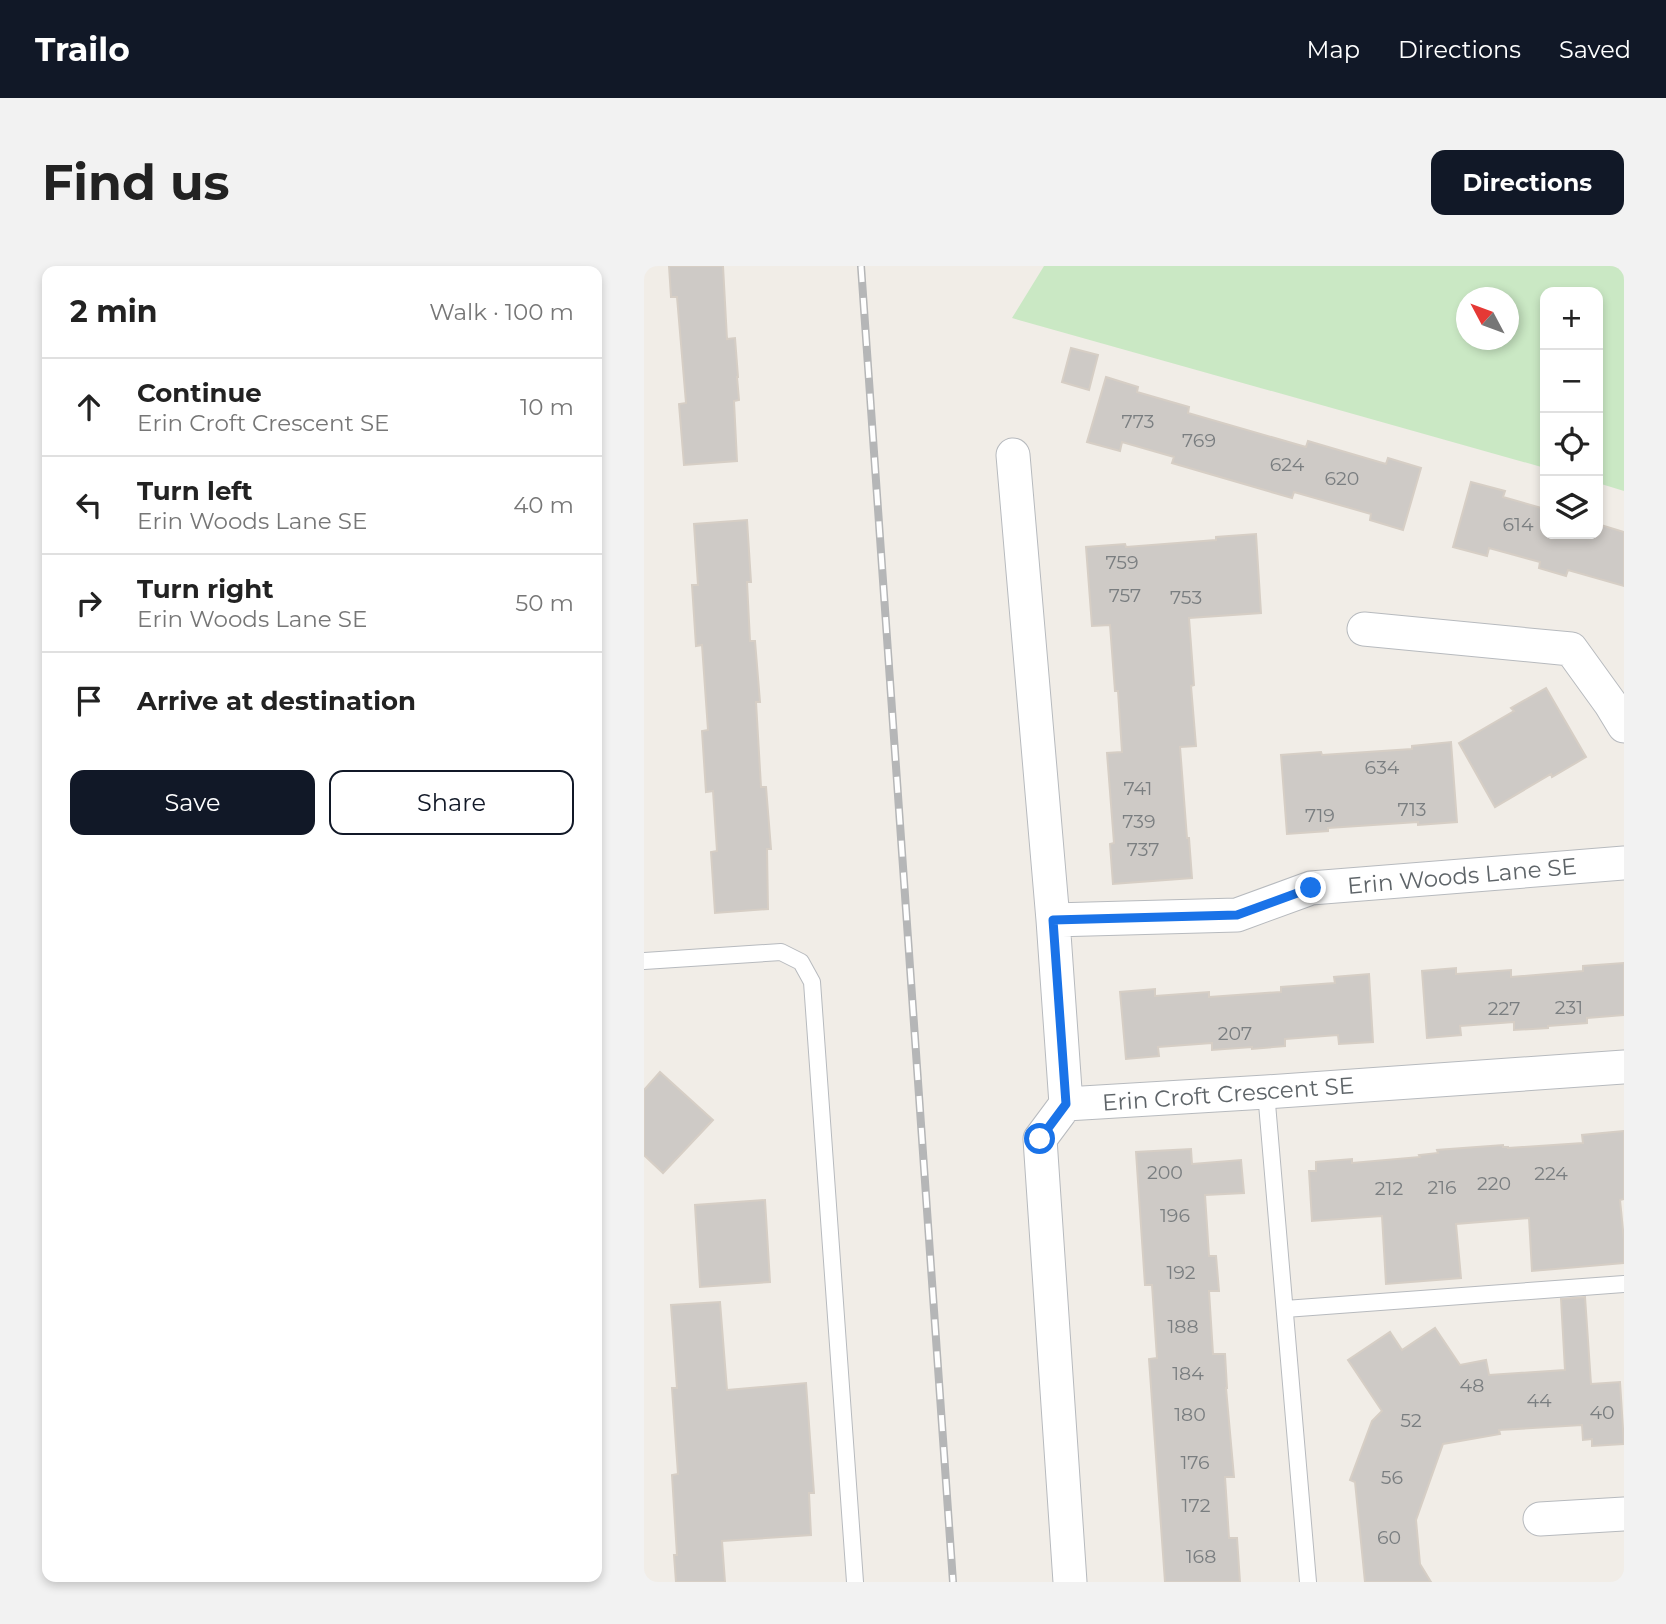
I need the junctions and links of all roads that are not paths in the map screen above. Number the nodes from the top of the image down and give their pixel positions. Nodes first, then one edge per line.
1 (1013, 455) dead end
2 (1364, 629) dead end
3 (1619, 708) edge
4 (1624, 863) edge
5 (1053, 920) junction
6 (644, 961) edge
7 (1624, 1067) edge
8 (1266, 1092) junction
9 (1066, 1104) junction
10 (1624, 1284) edge
11 (1286, 1309) junction
12 (1624, 1514) edge
13 (1540, 1519) dead end
14 (855, 1582) edge
15 (1070, 1582) edge
16 (1308, 1582) edge

1 - 5 street
2 - 3 street
4 - 5 street, Erin Woods Lane SE
5 - 9 street
6 - 14 lane
7 - 8 street, Erin Croft Crescent SE
8 - 9 street, Erin Croft Crescent SE
8 - 11 lane
9 - 15 street
10 - 11 lane
11 - 16 lane
12 - 13 street

